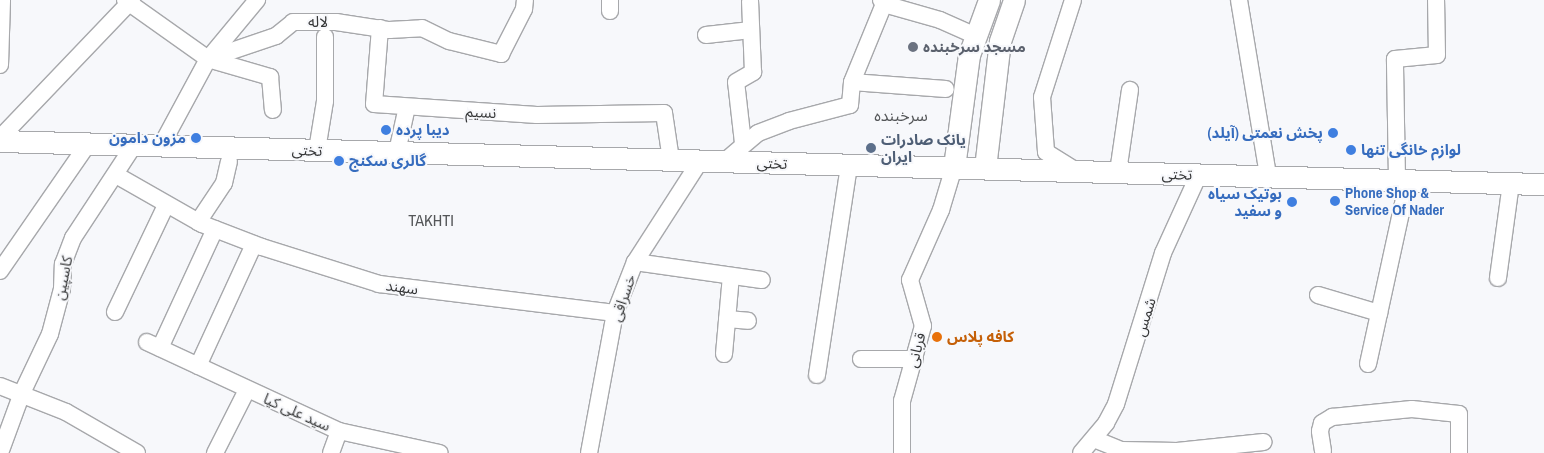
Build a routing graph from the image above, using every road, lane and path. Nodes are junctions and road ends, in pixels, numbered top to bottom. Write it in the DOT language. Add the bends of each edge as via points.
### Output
graph roads {
  1 [pos="2,0"];
  2 [pos="257,0"];
  3 [pos="510,0"];
  4 [pos="989,0"];
  5 [pos="1014,0"];
  6 [pos="1073,0"];
  7 [pos="1239,0"];
  8 [pos="1436,0"];
  9 [pos="129,1"];
  10 [pos="750,2"];
  11 [pos="882,2"];
  12 [pos="525,4"];
  13 [pos="909,6"];
  14 [pos="380,28"];
  15 [pos="751,30"];
  16 [pos="706,35"];
  17 [pos="974,35"];
  18 [pos="325,37"];
  19 [pos="208,59"];
  20 [pos="0,65"];
  21 [pos="852,82"];
  22 [pos="946,89"];
  23 [pos="1130,90"];
  24 [pos="407,108"];
  25 [pos="273,110"];
  26 [pos="960,115"];
  27 [pos="991,115"];
  28 [pos="0,140"];
  29 [pos="743,143"];
  30 [pos="88,144"];
  31 [pos="134,145"];
  32 [pos="161,146"];
  33 [pos="317,150"];
  34 [pos="397,152"];
  35 [pos="671,160"];
  36 [pos="700,161"];
  37 [pos="726,161"];
  38 [pos="229,162"];
  39 [pos="849,165"];
  40 [pos="954,167"];
  41 [pos="985,168"];
  42 [pos="1076,171"];
  43 [pos="1118,172"];
  44 [pos="1199,174"];
  45 [pos="116,175"];
  46 [pos="1268,176"];
  47 [pos="1403,180"];
  48 [pos="1511,183"];
  49 [pos="1544,184"];
  50 [pos="166,205"];
  51 [pos="198,222"];
  52 [pos="215,229"];
  53 [pos="254,244"];
  54 [pos="636,262"];
  55 [pos="0,271"];
  56 [pos="731,276"];
  57 [pos="1498,278"];
  58 [pos="762,280"];
  59 [pos="1318,295"];
  60 [pos="115,312"];
  61 [pos="616,313"];
  62 [pos="1379,313"];
  63 [pos="727,319"];
  64 [pos="748,321"];
  65 [pos="724,354"];
  66 [pos="861,359"];
  67 [pos="915,359"];
  68 [pos="1368,364"];
  69 [pos="198,366"];
  70 [pos="817,375"];
  71 [pos="0,386"];
  72 [pos="247,390"];
  73 [pos="22,393"];
  74 [pos="339,431"];
  75 [pos="1094,439"];
  76 [pos="1264,442"];
  77 [pos="1323,451"];
  78 [pos="1168,452"];
  79 [pos="0,453"];
  80 [pos="137,453"];
  81 [pos="215,453"];
  82 [pos="331,453"];
  83 [pos="440,453"];
  84 [pos="589,453"];
  85 [pos="902,453"];
  86 [pos="1080,453"];
  87 [pos="1458,453"];
  1 -- 20 [label="street"];
  2 -- 19 [label="street"];
  3 -- 12 [label="street"];
  4 -- 17 [label="main road"];
  5 -- 27 [label="main road" via="1000,41"];
  6 -- 42 [label="street" via="1042,97 1046,152"];
  7 -- 46 [label="street"];
  8 -- 47 [label="street" via="1437,55 1395,59"];
  9 -- 19 [label="street"];
  9 -- 28 [label="street"];
  10 -- 15 [label="street"];
  11 -- 13 [label="street"];
  11 -- 21 [label="street"];
  12 -- 14 [label="street, لاله" via="501,54 449,41 422,28"];
  13 -- 17 [label="street"];
  14 -- 19 [label="street, لاله" via="336,22 293,22 276,36"];
  14 -- 24 [label="street, نسیم" via="374,104"];
  15 -- 16 [label="street"];
  15 -- 29 [label="street" via="753,72 736,82"];
  17 -- 26 [label="main road"];
  18 -- 33 [label="street" via="325,101"];
  19 -- 25 [label="street" via="270,77"];
  19 -- 32 [label="street"];
  21 -- 22 [label="street"];
  21 -- 29 [label="street" via="850,105 789,121"];
  23 -- 43 [label="street"];
  24 -- 34 [label="street"];
  24 -- 35 [label="street, نسیم" via="537,115 664,113"];
  26 -- 27 [label="main road" via="965,124 976,128 986,124"];
  26 -- 40 [label="main road"];
  27 -- 41 [label="main road"];
  28 -- 30 [label="main road, تختی"];
  29 -- 37 [label="street"];
  30 -- 31 [label="main road, تختی"];
  30 -- 55 [label="street"];
  31 -- 32 [label="main road, تختی"];
  31 -- 45 [label="street, کاسپین"];
  32 -- 33 [label="main road, تختی"];
  33 -- 34 [label="main road, تختی"];
  34 -- 35 [label="main road, تختی"];
  35 -- 36 [label="main road, تختی"];
  36 -- 37 [label="main road, تختی"];
  36 -- 54 [label="street, خسراقی"];
  37 -- 39 [label="main road, تختی"];
  38 -- 51 [label="street" via="224,183"];
  39 -- 40 [label="main road, تختی"];
  39 -- 70 [label="street"];
  40 -- 41 [label="main road, تختی"];
  40 -- 67 [label="street, قربانی" via="941,210 910,280 923,326"];
  41 -- 42 [label="main road, تختی"];
  42 -- 43 [label="main road, تختی"];
  43 -- 44 [label="main road, تختی"];
  44 -- 46 [label="main road, تختی"];
  44 -- 75 [label="street, شمس" via="1164,253 1116,404"];
  45 -- 50 [label="street, سهند"];
  45 -- 73 [label="street, کاسپین" via="73,238 63,264 62,289 50,334"];
  46 -- 47 [label="main road, تختی"];
  47 -- 48 [label="main road, تختی"];
  47 -- 62 [label="street"];
  48 -- 49 [label="main road, تختی"];
  48 -- 57 [label="street"];
  50 -- 51 [label="street, سهند"];
  50 -- 60 [label="street"];
  51 -- 52 [label="street, سهند"];
  52 -- 53 [label="street, سهند"];
  52 -- 69 [label="street, سید علی کیا" via="154,345"];
  53 -- 61 [label="street, سهند" via="379,284"];
  53 -- 69 [label="street"];
  54 -- 56 [label="street"];
  54 -- 61 [label="street, خسراقی"];
  56 -- 58 [label="street"];
  56 -- 63 [label="street"];
  59 -- 62 [label="street"];
  61 -- 84 [label="street, خسراقی"];
  62 -- 68 [label="street"];
  63 -- 64 [label="street"];
  63 -- 65 [label="street"];
  66 -- 67 [label="street"];
  67 -- 85 [label="street, قربانی" via="902,401"];
  69 -- 72 [label="street, سید علی کیا"];
  71 -- 73 [label="street"];
  72 -- 74 [label="street, سید علی کیا"];
  72 -- 81 [label="street"];
  73 -- 79 [label="street, کاسپین"];
  73 -- 80 [label="street" via="66,412"];
  74 -- 82 [label="street"];
  74 -- 83 [label="street, سید علی کیا"];
  75 -- 78 [label="street" via="1121,450"];
  75 -- 86 [label="street, شمس"];
  76 -- 78 [label="street"];
  77 -- 87 [label="street" via="1320,430 1322,423 1332,417 1412,410 1458,414"];
}
